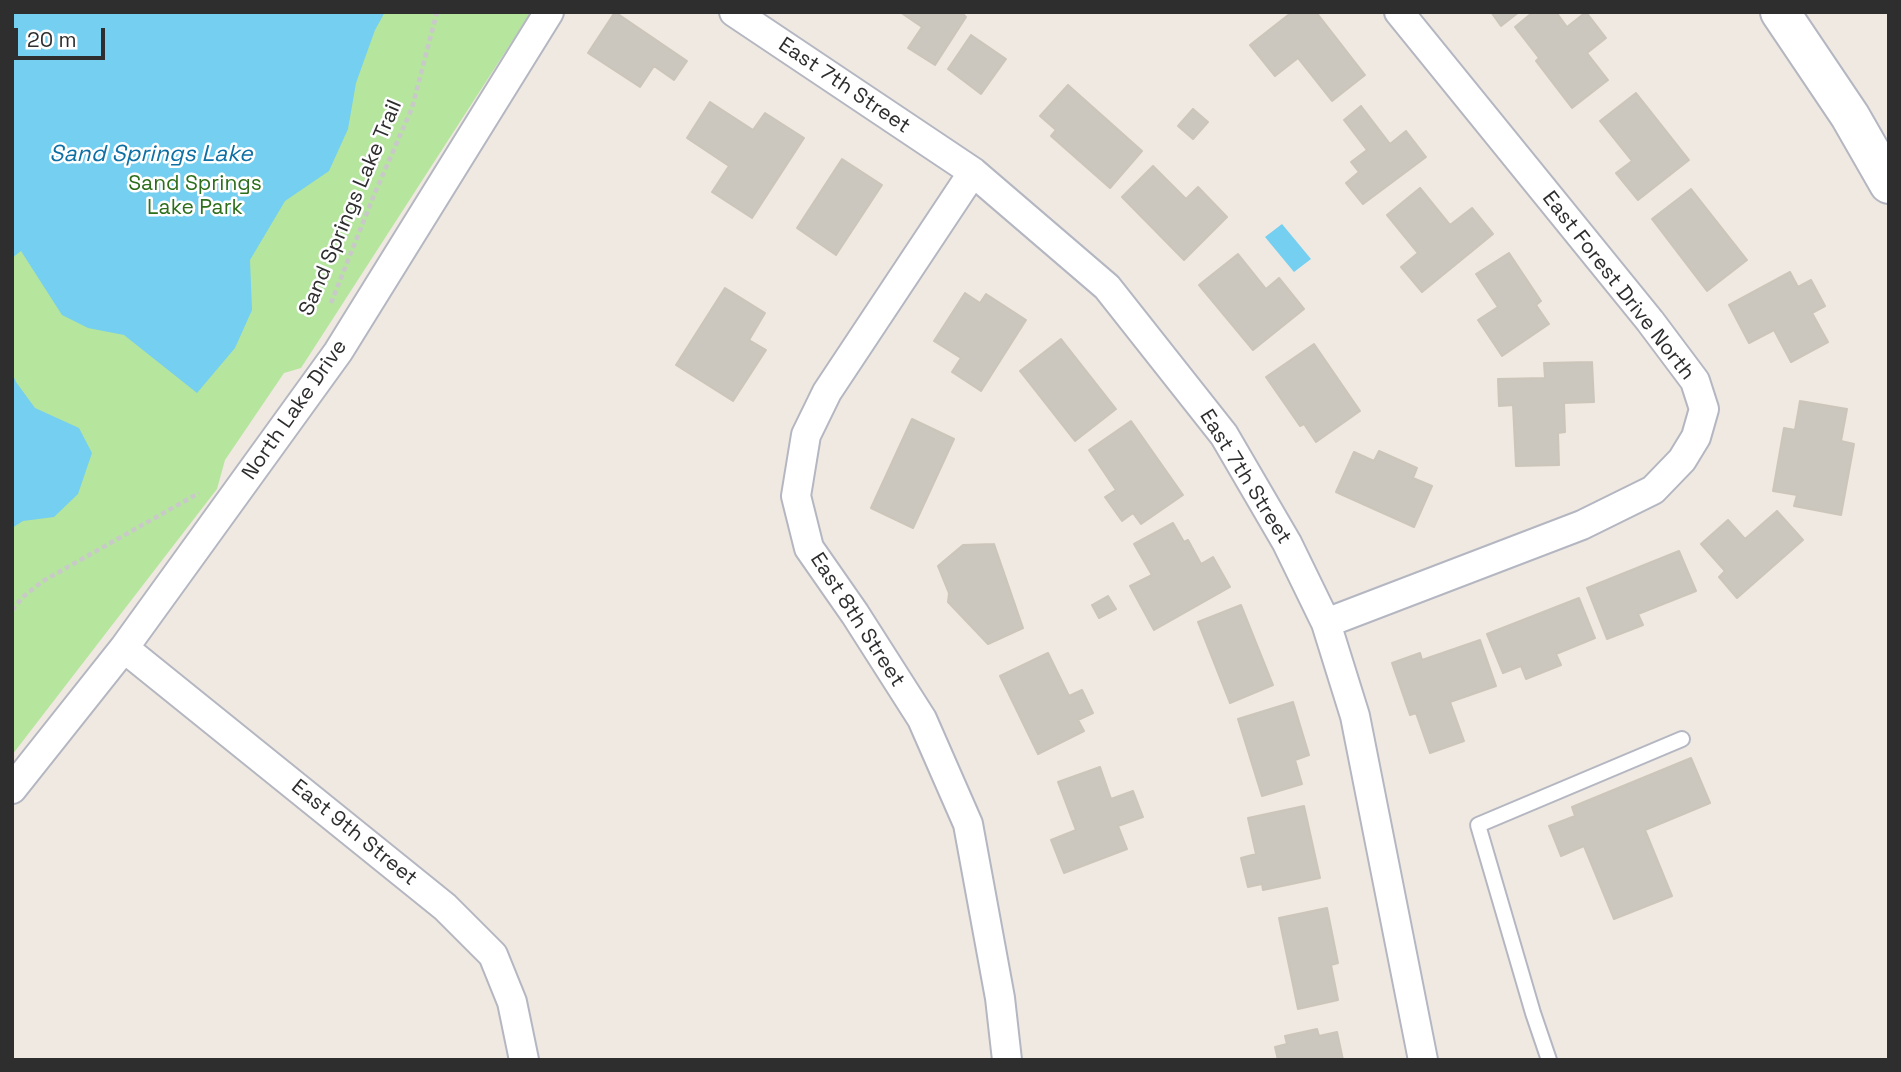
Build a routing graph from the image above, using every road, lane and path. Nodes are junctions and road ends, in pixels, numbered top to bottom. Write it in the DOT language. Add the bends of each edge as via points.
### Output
graph roads {
  1 [pos="437,12"];
  2 [pos="550,12"];
  3 [pos="734,12"];
  4 [pos="1399,12"];
  5 [pos="1780,12"];
  6 [pos="973,172"];
  7 [pos="1889,184"];
  8 [pos="326,312"];
  9 [pos="208,485"];
  10 [pos="12,610"];
  11 [pos="1326,623"];
  12 [pos="124,648"];
  13 [pos="1682,739"];
  14 [pos="12,789"];
  15 [pos="524,1060"];
  16 [pos="1007,1060"];
  17 [pos="1423,1060"];
  18 [pos="1549,1060"];
  1 -- 8 [label="path, Sand Springs Lake Trail" via="412,108"];
  2 -- 12 [label="street, North Lake Drive" via="338,352"];
  3 -- 6 [label="street, East 7th Street"];
  4 -- 11 [label="street, East Forest Drive North" via="1650,321 1695,381 1704,410 1696,437 1682,460 1653,490 1582,525"];
  5 -- 7 [label="street"];
  6 -- 11 [label="street, East 7th Street" via="1107,286 1224,435 1287,543"];
  6 -- 16 [label="street, East 8th Street" via="827,392 806,435 796,496 809,548 922,719 968,824"];
  9 -- 10 [label="path" via="43,581"];
  11 -- 17 [label="street, East 7th Street" via="1355,716"];
  12 -- 14 [label="street, North Lake Drive"];
  12 -- 15 [label="street, East 9th Street" via="445,907 493,955 512,1002"];
  13 -- 18 [label="lane" via="1478,825"];
}
